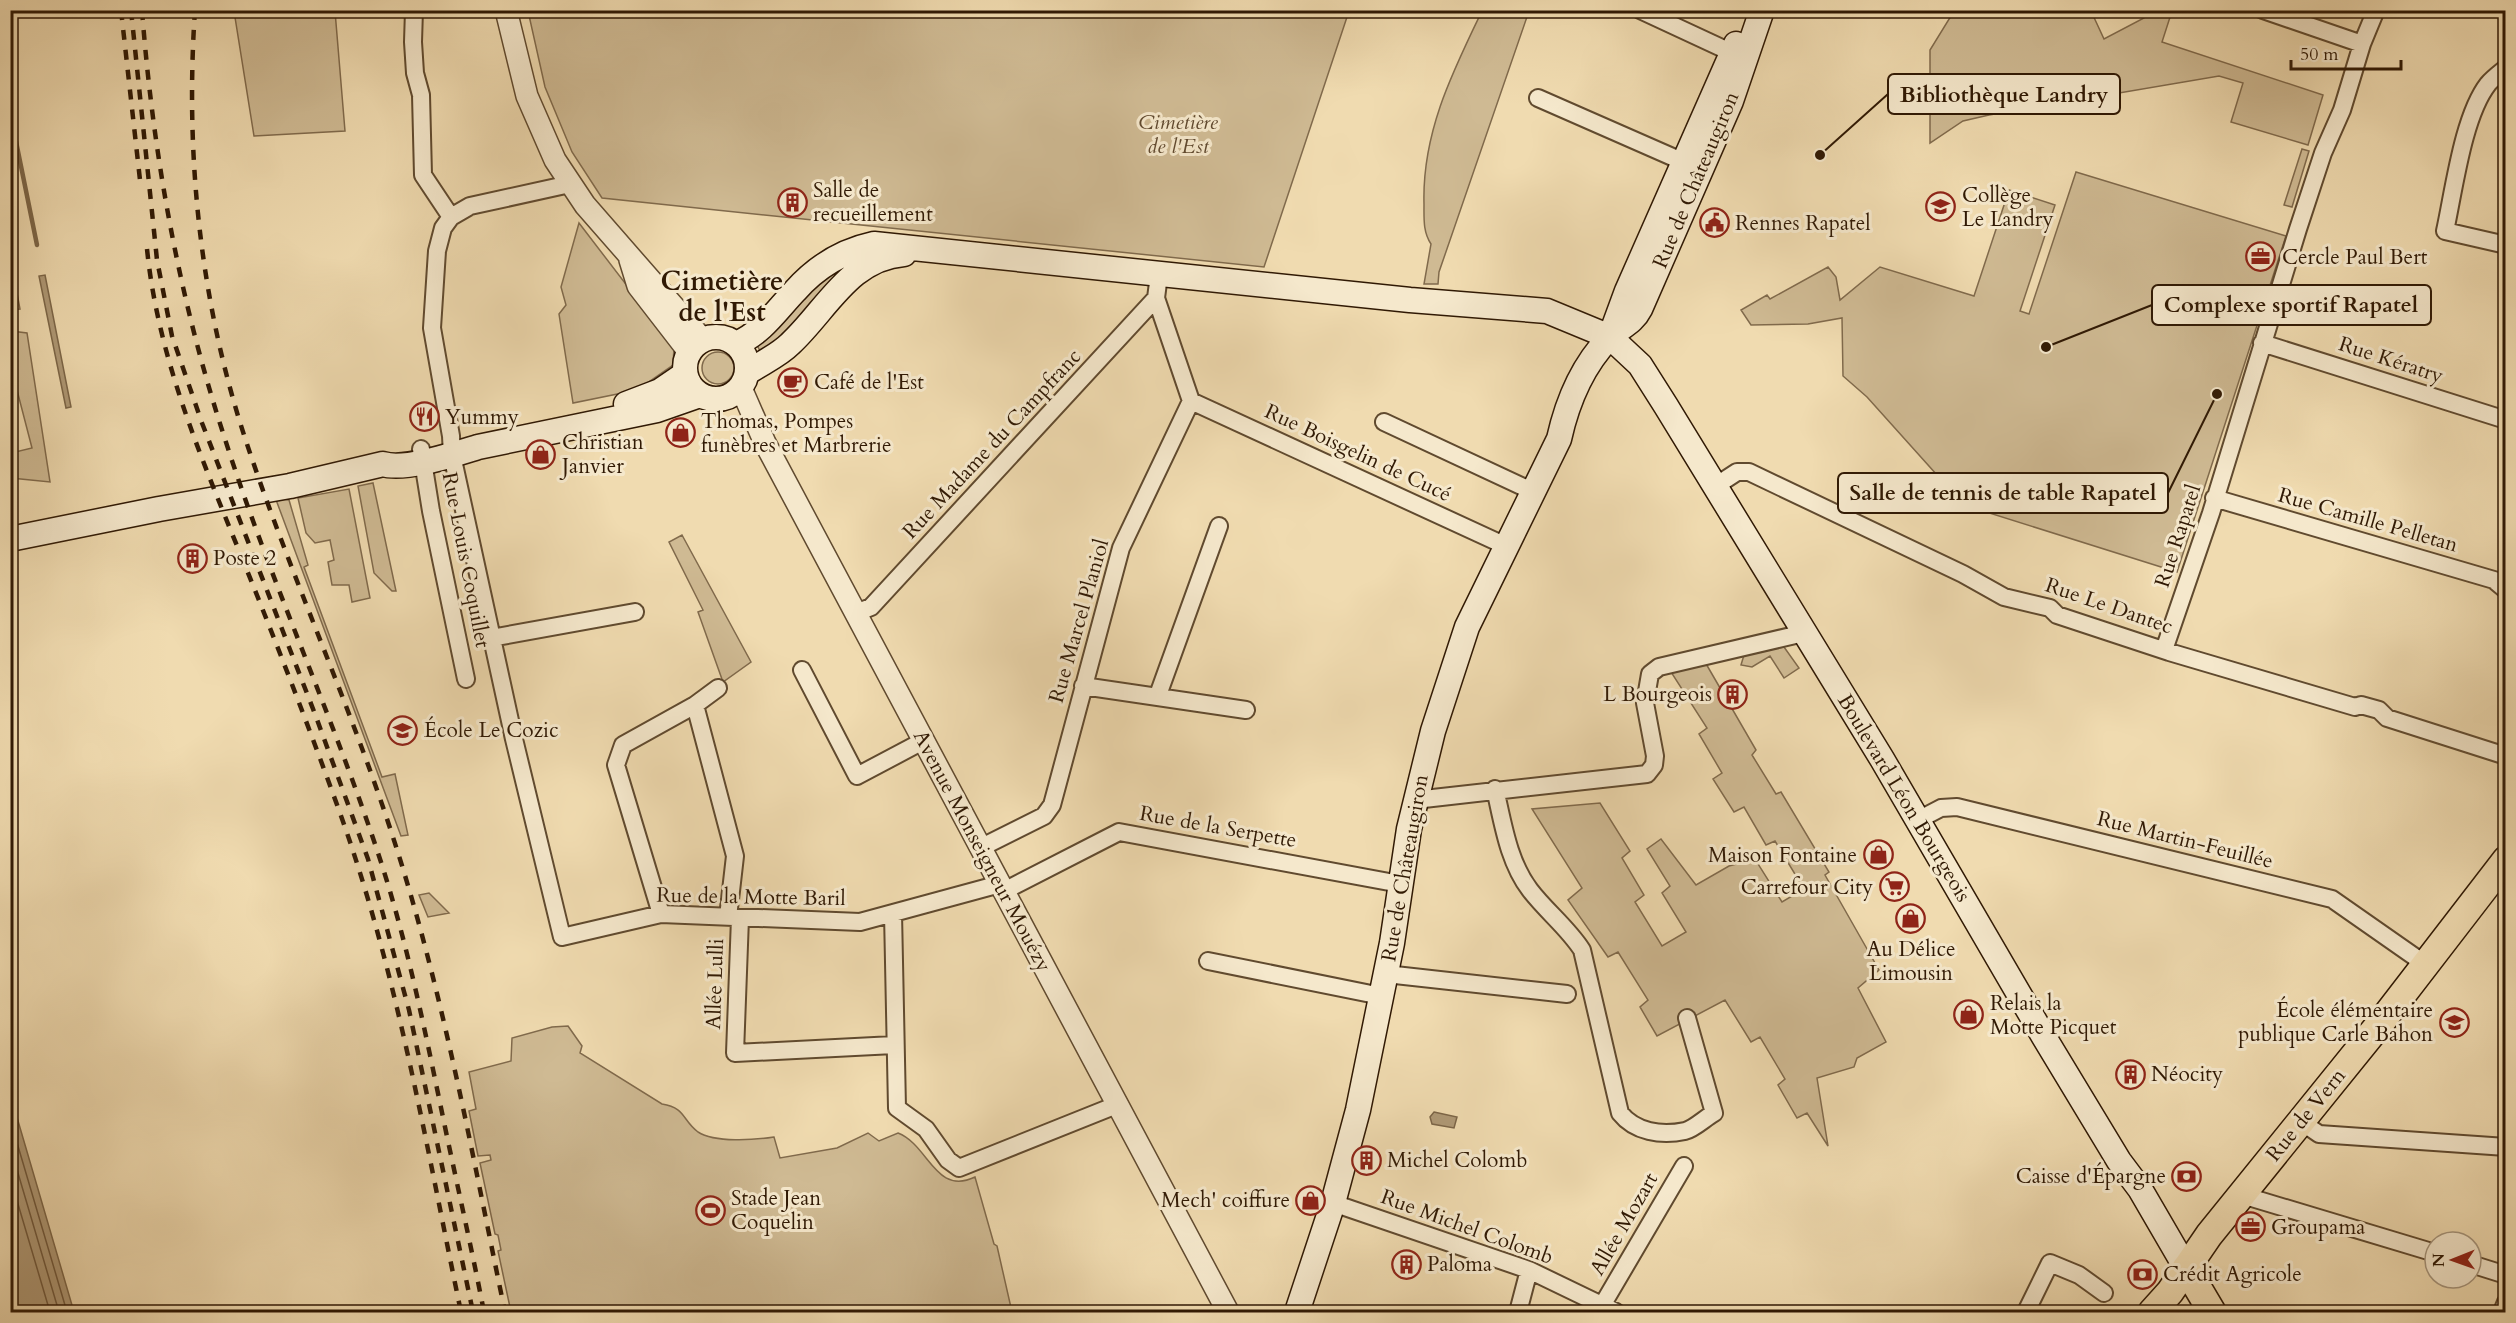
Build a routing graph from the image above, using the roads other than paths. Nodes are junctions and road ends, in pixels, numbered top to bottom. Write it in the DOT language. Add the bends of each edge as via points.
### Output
graph roads {
  1 [pos="404,10"];
  2 [pos="414,10"];
  3 [pos="506,10"];
  4 [pos="1640,10"];
  5 [pos="1749,10"];
  6 [pos="1762,10"];
  7 [pos="2263,10"];
  8 [pos="2376,10"];
  9 [pos="412,42"];
  10 [pos="2362,44"];
  11 [pos="1739,56"];
  12 [pos="2505,68"];
  13 [pos="1538,98"];
  14 [pos="1693,166"];
  15 [pos="570,184"];
  16 [pos="451,217"];
  17 [pos="2505,245"];
  18 [pos="937,252"];
  19 [pos="1159,274"];
  20 [pos="1156,298"];
  21 [pos="1610,337"];
  22 [pos="2262,343"];
  23 [pos="736,344"];
  24 [pos="692,355"];
  25 [pos="744,380"];
  26 [pos="700,395"];
  27 [pos="1191,401"];
  28 [pos="2505,420"];
  29 [pos="1384,422"];
  30 [pos="452,449"];
  31 [pos="422,455"];
  32 [pos="1714,487"];
  33 [pos="1534,492"];
  34 [pos="2214,498"];
  35 [pos="1219,526"];
  36 [pos="10,539"];
  37 [pos="1506,546"];
  38 [pos="2505,590"];
  39 [pos="635,612"];
  40 [pos="856,613"];
  41 [pos="1804,633"];
  42 [pos="491,638"];
  43 [pos="2164,650"];
  44 [pos="801,670"];
  45 [pos="466,679"];
  46 [pos="1083,686"];
  47 [pos="718,688"];
  48 [pos="1158,695"];
  49 [pos="695,705"];
  50 [pos="1246,710"];
  51 [pos="923,741"];
  52 [pos="2505,756"];
  53 [pos="1495,789"];
  54 [pos="1415,800"];
  55 [pos="1918,820"];
  56 [pos="980,848"];
  57 [pos="2505,860"];
  58 [pos="1400,884"];
  59 [pos="1002,888"];
  60 [pos="893,913"];
  61 [pos="662,914"];
  62 [pos="734,917"];
  63 [pos="1208,961"];
  64 [pos="2425,964"];
  65 [pos="1384,985"];
  66 [pos="1567,994"];
  67 [pos="1688,1018"];
  68 [pos="894,1046"];
  69 [pos="1119,1104"];
  70 [pos="2300,1121"];
  71 [pos="2505,1147"];
  72 [pos="1684,1166"];
  73 [pos="2242,1195"];
  74 [pos="1333,1203"];
  75 [pos="2423,1249"];
  76 [pos="2186,1268"];
  77 [pos="2483,1268"];
  78 [pos="1529,1270"];
  79 [pos="2505,1275"];
  80 [pos="2104,1293"];
  81 [pos="2505,1302"];
  82 [pos="1610,1308"];
  83 [pos="1228,1312"];
  84 [pos="1298,1312"];
  85 [pos="1518,1312"];
  86 [pos="2026,1312"];
  87 [pos="2152,1312"];
  88 [pos="2212,1312"];
  89 [pos="2502,1312"];
  1 -- 9 [label="street"];
  2 -- 9 [label="street"];
  3 -- 15 [label="street" via="538,126"];
  4 -- 11 [label="street"];
  5 -- 11 [label="main road, Rue de Châteaugiron"];
  6 -- 11 [label="main road, Rue de Châteaugiron"];
  7 -- 10 [label="street"];
  8 -- 10 [label="street, Rue Rapatel"];
  9 -- 16 [label="street" via="421,95 423,175"];
  10 -- 22 [label="street, Rue Rapatel"];
  11 -- 14 [label="main road, Rue de Châteaugiron"];
  12 -- 17 [label="street" via="2488,84 2476,105 2445,231"];
  13 -- 14 [label="street"];
  14 -- 21 [label="main road, Rue de Châteaugiron" via="1636,317"];
  15 -- 16 [label="street" via="470,206"];
  15 -- 24 [label="street" via="630,259 651,277"];
  16 -- 30 [label="street, Rue de la Motte Baril" via="438,239 432,312"];
  18 -- 19 [label="main road"];
  18 -- 23 [label="main road" via="874,244 840,254 810,275 760,330"];
  18 -- 25 [label="main road" via="897,255 866,265 846,281 790,345"];
  19 -- 20 [label="street"];
  19 -- 21 [label="main road" via="1547,311"];
  20 -- 27 [label="street"];
  20 -- 40 [label="street, Rue Madame du Campfranc" via="871,607"];
  21 -- 32 [label="main road, Boulevard Léon Bourgeois" via="1640,365"];
  21 -- 33 [label="main road, Rue de Châteaugiron" via="1600,373 1559,439"];
  22 -- 28 [label="street, Rue Kératry"];
  22 -- 34 [label="street, Rue Rapatel"];
  23 -- 24 [label="main road" via="723,337"];
  23 -- 25 [label="main road" via="745,357"];
  24 -- 26 [label="main road" via="693,390"];
  24 -- 30 [label="main road" via="660,391 599,412 475,435"];
  25 -- 26 [label="main road" via="726,398"];
  25 -- 40 [label="street, Avenue Monseigneur Mouézy" via="765,443"];
  26 -- 30 [label="main road" via="657,410"];
  27 -- 37 [label="street, Rue Boisgelin de Cucé"];
  27 -- 46 [label="street, Rue Marcel Planiol" via="1121,548"];
  29 -- 33 [label="street"];
  30 -- 31 [label="main road"];
  30 -- 42 [label="street, Rue de la Motte Baril"];
  31 -- 36 [label="main road" via="395,465 383,464 290,486"];
  31 -- 45 [label="street, Rue Louis Coquillet"];
  32 -- 41 [label="main road, Boulevard Léon Bourgeois"];
  32 -- 43 [label="street, Rue Le Dantec" via="1737,472 1749,472 2004,597 2050,608 2057,615"];
  33 -- 37 [label="main road, Rue de Châteaugiron"];
  34 -- 38 [label="street, Rue Camille Pelletan" via="2494,580"];
  34 -- 43 [label="street, Rue Rapatel"];
  35 -- 48 [label="street"];
  37 -- 54 [label="main road, Rue de Châteaugiron" via="1467,627"];
  39 -- 42 [label="street"];
  40 -- 51 [label="street, Avenue Monseigneur Mouézy"];
  41 -- 53 [label="street" via="1659,667 1650,674 1645,703 1655,756 1647,774"];
  41 -- 55 [label="main road, Boulevard Léon Bourgeois"];
  42 -- 61 [label="street, Rue de la Motte Baril" via="561,937"];
  43 -- 52 [label="street, Rue Le Dantec" via="2355,707 2379,710 2387,718"];
  44 -- 51 [label="street" via="857,776"];
  46 -- 48 [label="street"];
  46 -- 56 [label="street, Rue Marcel Planiol" via="1052,805 1044,816"];
  47 -- 49 [label="street"];
  48 -- 50 [label="street"];
  49 -- 61 [label="street" via="623,745 616,765"];
  49 -- 62 [label="street, Allée Lulli" via="735,856"];
  51 -- 56 [label="street, Avenue Monseigneur Mouézy"];
  53 -- 54 [label="street"];
  53 -- 67 [label="street" via="1509,848 1529,888 1582,950 1620,1113 1630,1125 1652,1132 1687,1131 1714,1113"];
  54 -- 58 [label="main road, Rue de Châteaugiron"];
  55 -- 64 [label="street, Rue Martin-Feuillée" via="1941,808 1957,807 2332,899"];
  55 -- 76 [label="main road, Boulevard Léon Bourgeois" via="2043,1037"];
  56 -- 59 [label="street, Avenue Monseigneur Mouézy"];
  57 -- 64 [label="main road, Rue de Vern"];
  58 -- 59 [label="street, Rue de la Serpette" via="1119,832"];
  58 -- 65 [label="main road, Rue de Châteaugiron"];
  59 -- 60 [label="street, Rue de la Motte Baril"];
  59 -- 69 [label="street, Avenue Monseigneur Mouézy"];
  60 -- 62 [label="street, Rue de la Motte Baril" via="860,922"];
  60 -- 68 [label="street"];
  61 -- 62 [label="street, Rue de la Motte Baril"];
  62 -- 68 [label="street, Allée Lulli" via="735,1053"];
  63 -- 65 [label="street"];
  64 -- 70 [label="main road, Rue de Vern"];
  65 -- 66 [label="street"];
  65 -- 74 [label="main road, Rue de Châteaugiron" via="1358,1110"];
  68 -- 69 [label="street" via="897,1108 926,1129 948,1160 959,1168"];
  69 -- 83 [label="street, Avenue Monseigneur Mouézy"];
  70 -- 71 [label="street" via="2319,1134"];
  70 -- 73 [label="main road, Rue de Vern"];
  72 -- 82 [label="street, Allée Mozart"];
  73 -- 75 [label="street"];
  73 -- 76 [label="main road, Rue de Vern"];
  74 -- 78 [label="street, Rue Michel Colomb"];
  74 -- 84 [label="main road, Rue de Châteaugiron"];
  76 -- 87 [label="main road, Rue de Vern"];
  76 -- 88 [label="main road"];
  77 -- 79 [label="street"];
  78 -- 82 [label="street, Rue Michel Colomb"];
  78 -- 85 [label="street"];
  80 -- 86 [label="street" via="2079,1275 2050,1263"];
  81 -- 89 [label="street"];
}
